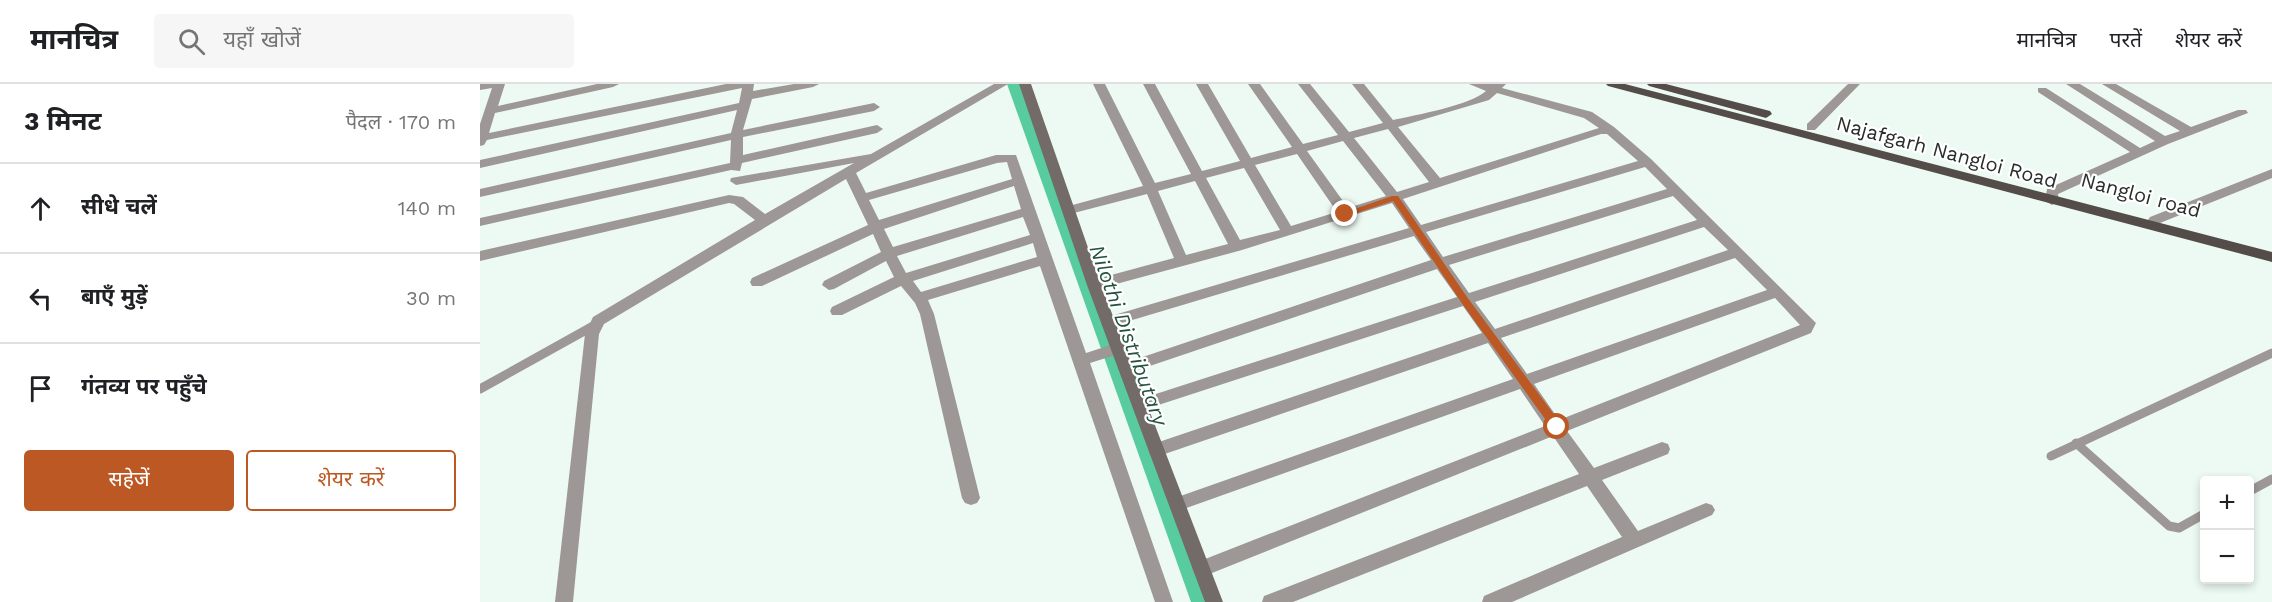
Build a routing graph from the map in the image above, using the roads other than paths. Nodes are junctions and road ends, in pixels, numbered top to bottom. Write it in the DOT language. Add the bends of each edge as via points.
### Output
graph roads {
  1 [pos="496,84"];
  2 [pos="613,84"];
  3 [pos="813,84"];
  4 [pos="1002,84"];
  5 [pos="1025,84"];
  6 [pos="1099,84"];
  7 [pos="1149,84"];
  8 [pos="1202,84"];
  9 [pos="1254,84"];
  10 [pos="1304,84"];
  11 [pos="1358,84"];
  12 [pos="1474,84"];
  13 [pos="1612,84"];
  14 [pos="1653,84"];
  15 [pos="1854,84"];
  16 [pos="2072,84"];
  17 [pos="2108,84"];
  18 [pos="480,87"];
  19 [pos="1498,87"];
  20 [pos="2042,90"];
  21 [pos="746,92"];
  22 [pos="874,107"];
  23 [pos="487,109"];
  24 [pos="2242,113"];
  25 [pos="1390,125"];
  26 [pos="1811,127"];
  27 [pos="877,129"];
  28 [pos="1610,130"];
  29 [pos="2188,131"];
  30 [pos="736,135"];
  31 [pos="481,137"];
  32 [pos="1346,137"];
  33 [pos="2164,141"];
  34 [pos="1298,150"];
  35 [pos="2138,152"];
  36 [pos="880,155"];
  37 [pos="1647,162"];
  38 [pos="737,163"];
  39 [pos="1248,163"];
  40 [pos="480,164"];
  41 [pos="849,172"];
  42 [pos="2272,172"];
  43 [pos="1200,176"];
  44 [pos="736,181"];
  45 [pos="1018,182"];
  46 [pos="1437,183"];
  47 [pos="1151,189"];
  48 [pos="1674,191"];
  49 [pos="480,193"];
  50 [pos="2052,196"];
  51 [pos="735,198"];
  52 [pos="863,198"];
  53 [pos="1395,198"];
  54 [pos="1070,210"];
  55 [pos="1028,211"];
  56 [pos="1345,214"];
  57 [pos="764,220"];
  58 [pos="2155,220"];
  59 [pos="480,222"];
  60 [pos="1705,222"];
  61 [pos="877,226"];
  62 [pos="1418,230"];
  63 [pos="1288,232"];
  64 [pos="1037,237"];
  65 [pos="1237,247"];
  66 [pos="2272,249"];
  67 [pos="1738,252"];
  68 [pos="890,254"];
  69 [pos="480,256"];
  70 [pos="2272,257"];
  71 [pos="1046,259"];
  72 [pos="1182,262"];
  73 [pos="1439,263"];
  74 [pos="903,279"];
  75 [pos="758,282"];
  76 [pos="829,285"];
  77 [pos="1094,285"];
  78 [pos="1778,291"];
  79 [pos="918,298"];
  80 [pos="1464,299"];
  81 [pos="837,311"];
  82 [pos="1109,322"];
  83 [pos="595,325"];
  84 [pos="1490,335"];
  85 [pos="1116,349"];
  86 [pos="2272,353"];
  87 [pos="1085,359"];
  88 [pos="1127,368"];
  89 [pos="1522,380"];
  90 [pos="480,389"];
  91 [pos="1140,405"];
  92 [pos="1557,427"];
  93 [pos="2076,443"];
  94 [pos="1662,449"];
  95 [pos="1156,450"];
  96 [pos="2051,456"];
  97 [pos="1591,476"];
  98 [pos="2272,479"];
  99 [pos="2254,489"];
  100 [pos="971,498"];
  101 [pos="1178,504"];
  102 [pos="1706,510"];
  103 [pos="2200,517"];
  104 [pos="1635,541"];
  105 [pos="1202,568"];
  106 [pos="564,602"];
  107 [pos="1164,602"];
  108 [pos="1214,602"];
  109 [pos="1271,602"];
  110 [pos="1491,602"];
  1 -- 18 [label="street"];
  1 -- 23 [label="street"];
  2 -- 23 [label="street"];
  3 -- 21 [label="street"];
  4 -- 36 [label="street"];
  5 -- 54 [label="street"];
  6 -- 47 [label="street"];
  7 -- 43 [label="street"];
  8 -- 39 [label="street"];
  9 -- 34 [label="street"];
  10 -- 32 [label="street"];
  11 -- 25 [label="street"];
  12 -- 19 [label="street"];
  13 -- 50 [label="main road, Najafgarh Nangloi Road"];
  14 -- 26 [label="main road, Nangloi road"];
  15 -- 26 [label="street"];
  16 -- 33 [label="street"];
  17 -- 29 [label="street"];
  19 -- 25 [label="street" via="1480,100"];
  19 -- 28 [label="street" via="1588,115"];
  20 -- 35 [label="street"];
  21 -- 30 [label="street"];
  21 -- 31 [label="street"];
  21 -- 40 [label="street"];
  22 -- 30 [label="street"];
  23 -- 31 [label="street"];
  24 -- 29 [label="street"];
  25 -- 32 [label="street"];
  25 -- 46 [label="street"];
  26 -- 50 [label="main road, Nangloi road"];
  27 -- 38 [label="street"];
  28 -- 37 [label="street"];
  28 -- 46 [label="street"];
  29 -- 33 [label="street"];
  30 -- 38 [label="street"];
  30 -- 49 [label="street"];
  32 -- 34 [label="street"];
  32 -- 53 [label="street"];
  33 -- 35 [label="street"];
  34 -- 39 [label="street"];
  34 -- 56 [label="street"];
  35 -- 50 [label="street"];
  36 -- 41 [label="street"];
  36 -- 44 [label="street"];
  37 -- 48 [label="street"];
  37 -- 62 [label="street"];
  38 -- 44 [label="street"];
  38 -- 59 [label="street"];
  39 -- 43 [label="street"];
  39 -- 63 [label="street"];
  41 -- 52 [label="street"];
  41 -- 57 [label="street"];
  42 -- 58 [label="street"];
  43 -- 47 [label="street"];
  43 -- 65 [label="street"];
  44 -- 51 [label="street"];
  45 -- 52 [label="street" via="1014,161 1008,156"];
  45 -- 55 [label="street"];
  45 -- 61 [label="street"];
  46 -- 53 [label="street"];
  47 -- 54 [label="street"];
  47 -- 72 [label="street"];
  48 -- 60 [label="street"];
  48 -- 73 [label="street"];
  50 -- 58 [label="main road, Nangloi road"];
  50 -- 70 [label="main road, Najafgarh Nangloi Road"];
  51 -- 57 [label="street"];
  51 -- 69 [label="street"];
  52 -- 61 [label="street"];
  53 -- 56 [label="street"];
  53 -- 62 [label="street"];
  54 -- 77 [label="street"];
  55 -- 64 [label="street"];
  55 -- 68 [label="street"];
  56 -- 63 [label="street"];
  57 -- 83 [label="street"];
  58 -- 66 [label="main road, Nangloi road"];
  60 -- 67 [label="street"];
  60 -- 80 [label="street"];
  61 -- 68 [label="street"];
  61 -- 75 [label="street"];
  62 -- 73 [label="street"];
  62 -- 82 [label="street"];
  63 -- 65 [label="street"];
  64 -- 71 [label="street"];
  64 -- 74 [label="street"];
  65 -- 72 [label="street"];
  67 -- 78 [label="street"];
  67 -- 84 [label="street"];
  68 -- 74 [label="street"];
  68 -- 76 [label="street"];
  71 -- 79 [label="street"];
  71 -- 87 [label="street"];
  72 -- 77 [label="street"];
  73 -- 80 [label="street"];
  73 -- 88 [label="street"];
  74 -- 79 [label="street"];
  74 -- 81 [label="street"];
  77 -- 82 [label="street"];
  78 -- 89 [label="street"];
  78 -- 92 [label="street" via="1809,322 1809,327"];
  79 -- 100 [label="street" via="929,321"];
  80 -- 84 [label="street"];
  80 -- 91 [label="street"];
  82 -- 85 [label="street"];
  83 -- 90 [label="lane"];
  83 -- 106 [label="street"];
  84 -- 89 [label="street"];
  84 -- 95 [label="street"];
  85 -- 87 [label="street"];
  85 -- 88 [label="street"];
  86 -- 93 [label="lane"];
  87 -- 107 [label="street"];
  88 -- 91 [label="street"];
  89 -- 92 [label="street"];
  89 -- 101 [label="street"];
  91 -- 95 [label="street"];
  92 -- 97 [label="street"];
  92 -- 105 [label="street"];
  93 -- 96 [label="lane"];
  93 -- 103 [label="lane" via="2169,526 2179,528"];
  94 -- 97 [label="street"];
  95 -- 101 [label="street"];
  97 -- 104 [label="street"];
  97 -- 109 [label="street"];
  98 -- 99 [label="lane"];
  101 -- 105 [label="street"];
  102 -- 104 [label="street"];
  104 -- 110 [label="street"];
  105 -- 108 [label="street"];
}
